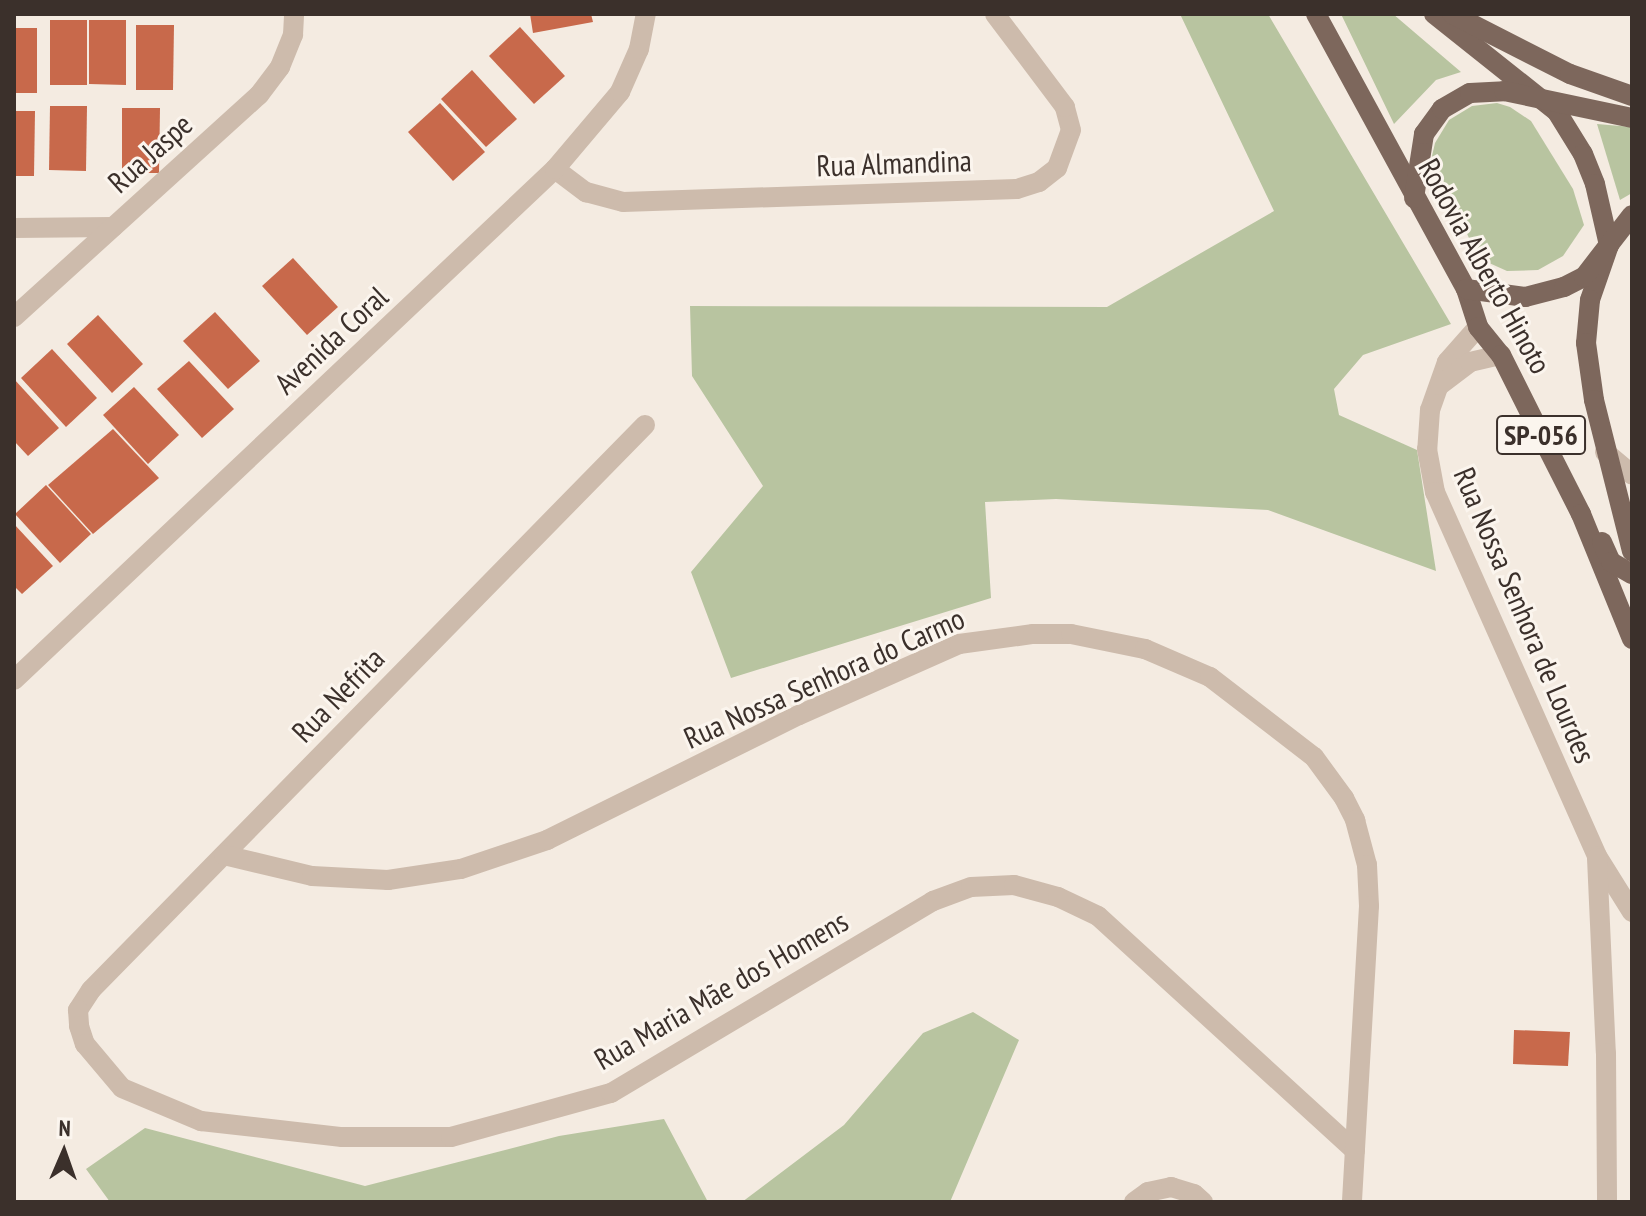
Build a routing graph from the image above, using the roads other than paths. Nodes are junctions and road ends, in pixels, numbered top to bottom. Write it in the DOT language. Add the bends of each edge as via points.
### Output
graph roads {
  1 [pos="294,14"];
  2 [pos="646,14"];
  3 [pos="995,14"];
  4 [pos="1316,14"];
  5 [pos="1434,14"];
  6 [pos="1452,14"];
  7 [pos="1632,96"];
  8 [pos="1543,100"];
  9 [pos="1632,118"];
  10 [pos="555,169"];
  11 [pos="1414,198"];
  12 [pos="1632,215"];
  13 [pos="113,227"];
  14 [pos="14,228"];
  15 [pos="1609,245"];
  16 [pos="1466,289"];
  17 [pos="14,317"];
  18 [pos="1478,327"];
  19 [pos="1501,355"];
  20 [pos="1435,392"];
  21 [pos="645,425"];
  22 [pos="1548,449"];
  23 [pos="1605,452"];
  24 [pos="1632,475"];
  25 [pos="1632,551"];
  26 [pos="1632,574"];
  27 [pos="1632,639"];
  28 [pos="14,680"];
  29 [pos="224,855"];
  30 [pos="1597,856"];
  31 [pos="1632,912"];
  32 [pos="78,1010"];
  33 [pos="1355,1151"];
  34 [pos="1134,1202"];
  35 [pos="1203,1202"];
  36 [pos="1352,1202"];
  37 [pos="1607,1202"];
  1 -- 13 [label="street, Rua Jaspe" via="293,35 280,67 259,95"];
  2 -- 10 [label="street, Avenida Coral" via="639,49 620,92"];
  3 -- 10 [label="street, Rua Almandina" via="1068,118 1067,149 1057,168 1039,182 1017,189 623,202 586,192"];
  4 -- 11 [label="main road, Rodovia Alberto Hinoto / SP-056"];
  5 -- 8 [label="main road"];
  6 -- 7 [label="main road" via="1570,74"];
  8 -- 9 [label="main road"];
  8 -- 11 [label="main road" via="1487,90 1442,109 1419,148"];
  8 -- 15 [label="main road" via="1557,112 1583,154"];
  10 -- 28 [label="street, Avenida Coral"];
  11 -- 16 [label="main road, Rodovia Alberto Hinoto / SP-056"];
  12 -- 15 [label="main road"];
  13 -- 14 [label="street"];
  13 -- 17 [label="street, Rua Jaspe"];
  15 -- 16 [label="main road" via="1584,277 1543,294 1506,297"];
  15 -- 23 [label="main road, Rodovia Alberto Hinoto / SP-056" via="1590,300 1586,343"];
  16 -- 18 [label="main road, Rodovia Alberto Hinoto / SP-056"];
  18 -- 19 [label="main road, Rodovia Alberto Hinoto / SP-056"];
  18 -- 20 [label="street, Rua Nossa Senhora de Lourdes" via="1447,362"];
  19 -- 20 [label="street" via="1470,362"];
  19 -- 22 [label="main road, Rodovia Alberto Hinoto / SP-056"];
  20 -- 30 [label="street, Rua Nossa Senhora de Lourdes" via="1427,449 1435,492"];
  21 -- 29 [label="street, Rua Nefrita"];
  22 -- 26 [label="main road" via="1611,562"];
  22 -- 27 [label="main road, Rodovia Alberto Hinoto / SP-056"];
  23 -- 24 [label="street"];
  23 -- 25 [label="main road, Rodovia Alberto Hinoto / SP-056"];
  29 -- 32 [label="street, Rua Nefrita" via="91,990"];
  29 -- 33 [label="street, Rua Nossa Senhora do Carmo" via="312,876 388,880 461,869 547,840 799,715 959,644 1071,634 1145,649 1210,677 1314,757 1355,820 1369,896"];
  30 -- 31 [label="street"];
  30 -- 37 [label="street"];
  32 -- 33 [label="street, Rua Maria Mãe dos Homens" via="85,1044 122,1088 201,1121 342,1137 451,1137 611,1093 951,893 1014,885 1098,916"];
  33 -- 36 [label="street, Rua Nossa Senhora do Carmo"];
  34 -- 35 [label="street" via="1148,1192 1171,1187"];
}
